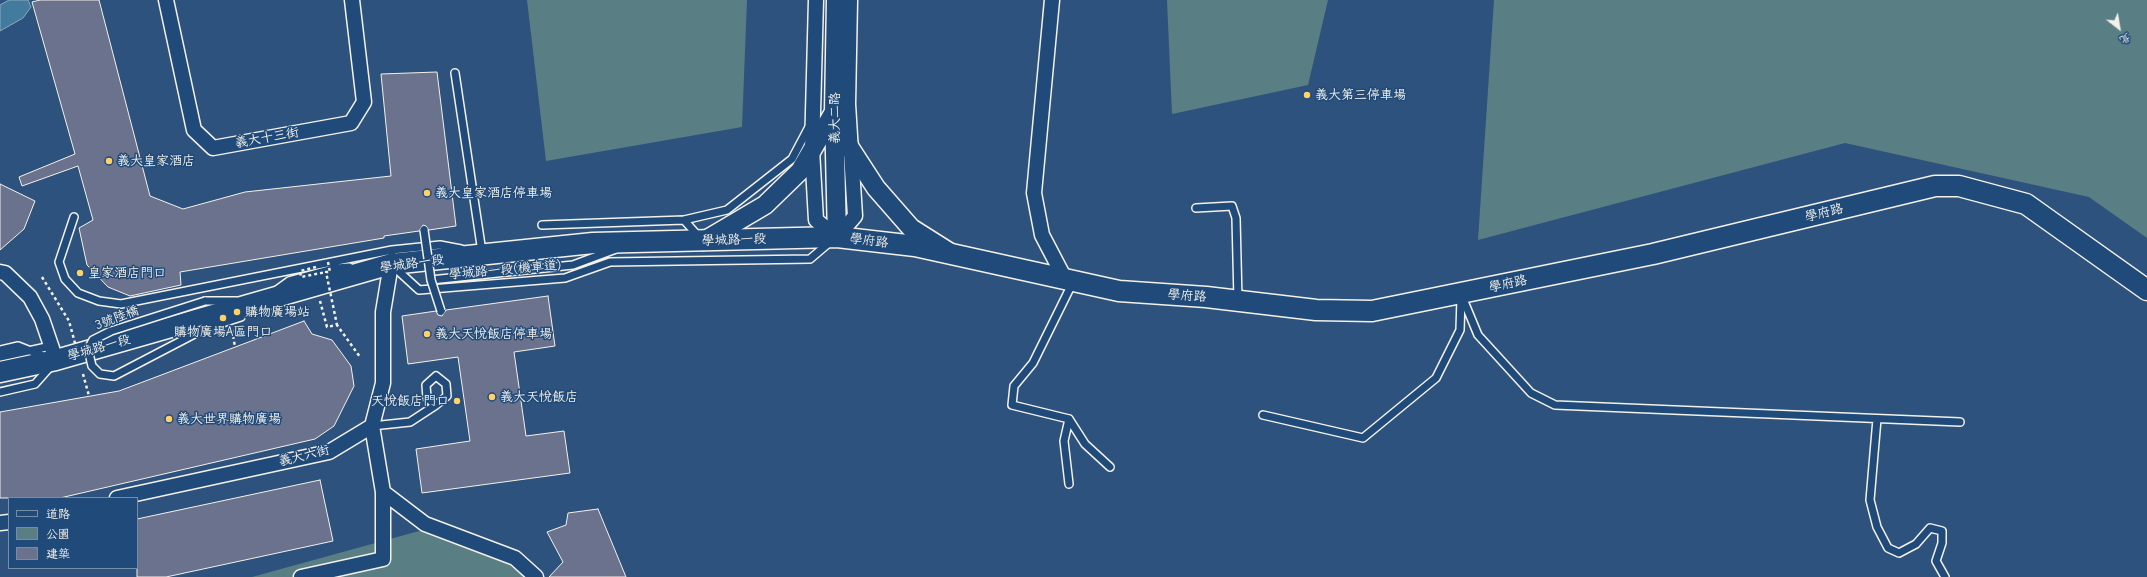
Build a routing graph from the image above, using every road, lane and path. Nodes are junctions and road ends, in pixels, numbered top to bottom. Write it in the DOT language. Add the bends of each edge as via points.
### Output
graph roads {
  1 [pos="166,0"];
  2 [pos="352,0"];
  3 [pos="816,0"];
  4 [pos="836,0"];
  5 [pos="850,0"];
  6 [pos="1052,0"];
  7 [pos="455,73"];
  8 [pos="834,112"];
  9 [pos="814,117"];
  10 [pos="850,148"];
  11 [pos="812,150"];
  12 [pos="1196,208"];
  13 [pos="74,217"];
  14 [pos="684,220"];
  15 [pos="542,225"];
  16 [pos="424,230"];
  17 [pos="837,237"];
  18 [pos="704,241"];
  19 [pos="637,242"];
  20 [pos="482,254"];
  21 [pos="951,254"];
  22 [pos="391,257"];
  23 [pos="328,262"];
  24 [pos="316,267"];
  25 [pos="0,272"];
  26 [pos="326,272"];
  27 [pos="42,277"];
  28 [pos="431,280"];
  29 [pos="1069,280"];
  30 [pos="2147,290"];
  31 [pos="1461,294"];
  32 [pos="320,300"];
  33 [pos="1238,300"];
  34 [pos="441,311"];
  35 [pos="209,317"];
  36 [pos="337,325"];
  37 [pos="231,326"];
  38 [pos="235,347"];
  39 [pos="0,350"];
  40 [pos="30,350"];
  41 [pos="77,351"];
  42 [pos="54,353"];
  43 [pos="0,357"];
  44 [pos="360,357"];
  45 [pos="81,366"];
  46 [pos="0,372"];
  47 [pos="0,392"];
  48 [pos="89,396"];
  49 [pos="436,406"];
  50 [pos="1263,415"];
  51 [pos="1069,419"];
  52 [pos="1878,419"];
  53 [pos="1960,422"];
  54 [pos="372,426"];
  55 [pos="1110,467"];
  56 [pos="1069,484"];
  57 [pos="383,492"];
  58 [pos="122,497"];
  59 [pos="301,577"];
  60 [pos="536,577"];
  61 [pos="1945,577"];
  1 -- 2 [label="street, 義大十三街" via="194,130 212,148 351,123 364,102"];
  3 -- 9 [label="street"];
  4 -- 8 [label="street, 義大二路"];
  5 -- 10 [label="street"];
  6 -- 29 [label="street" via="1034,193 1042,235"];
  7 -- 20 [label="lane"];
  8 -- 10 [label="street"];
  8 -- 11 [label="street"];
  8 -- 17 [label="street, 義大二路"];
  9 -- 11 [label="street"];
  9 -- 14 [label="lane" via="792,159 727,210"];
  10 -- 17 [label="street" via="855,216"];
  10 -- 21 [label="street" via="876,188 911,228"];
  11 -- 17 [label="street" via="816,220"];
  11 -- 18 [label="street" via="800,171 765,205"];
  12 -- 33 [label="lane" via="1232,206 1236,218"];
  13 -- 23 [label="lane" via="59,262 65,278 78,293 99,301 121,304"];
  14 -- 15 [label="lane"];
  14 -- 18 [label="lane"];
  16 -- 28 [label="lane, bridge"];
  17 -- 18 [label="main road, 學城路一段"];
  17 -- 21 [label="main road, 學府路" via="915,246"];
  17 -- 22 [label="lane, 學城路一段(機車道)" via="810,258 610,262 565,278 419,290"];
  18 -- 19 [label="main road, 學城路一段"];
  19 -- 20 [label="main road, 學城路一段" via="593,242"];
  19 -- 28 [label="lane" via="573,265"];
  20 -- 22 [label="main road, 學城路一段"];
  21 -- 29 [label="main road, 學府路"];
  22 -- 23 [label="lane"];
  22 -- 35 [label="main road, 學城路一段"];
  22 -- 54 [label="street" via="383,312 383,383"];
  23 -- 26 [label="path, bridge" via="330,272"];
  24 -- 26 [label="path, bridge" via="300,271 301,277"];
  25 -- 42 [label="street" via="30,297 42,319"];
  26 -- 36 [label="path, bridge"];
  27 -- 41 [label="path, bridge" via="69,321"];
  28 -- 34 [label="lane, bridge"];
  29 -- 33 [label="main road, 學府路" via="1119,291"];
  29 -- 51 [label="lane" via="1033,363 1014,386 1012,405"];
  30 -- 31 [label="main road, 學府路" via="2026,204 1959,186 1935,186 1653,254"];
  31 -- 33 [label="main road, 學府路" via="1372,311 1316,310"];
  31 -- 50 [label="lane" via="1460,330 1436,378 1363,438"];
  31 -- 52 [label="lane" via="1478,335 1530,393 1555,405"];
  32 -- 36 [label="path" via="326,327"];
  35 -- 35 [label="lane, 3號陸橋, bridge" via="111,331 93,340 88,349 92,366 100,374 114,376"];
  35 -- 42 [label="main road, 學城路一段"];
  36 -- 44 [label="path"];
  37 -- 38 [label="path"];
  39 -- 40 [label="lane" via="18,346"];
  40 -- 42 [label="lane"];
  40 -- 42 [label="lane"];
  40 -- 43 [label="lane"];
  42 -- 46 [label="main road, 學城路一段"];
  42 -- 47 [label="lane" via="35,384"];
  45 -- 48 [label="path, bridge"];
  49 -- 54 [label="lane" via="410,422"];
  51 -- 55 [label="lane" via="1086,444"];
  51 -- 56 [label="lane" via="1064,441"];
  52 -- 53 [label="lane"];
  52 -- 61 [label="lane" via="1870,500 1877,527 1888,548 1899,554 1916,544 1930,528 1942,531 1942,543 1936,561"];
  54 -- 57 [label="street"];
  54 -- 58 [label="street, 義大六街" via="330,452"];
  57 -- 59 [label="street" via="383,559"];
  57 -- 60 [label="street" via="425,524 515,558"];
}
